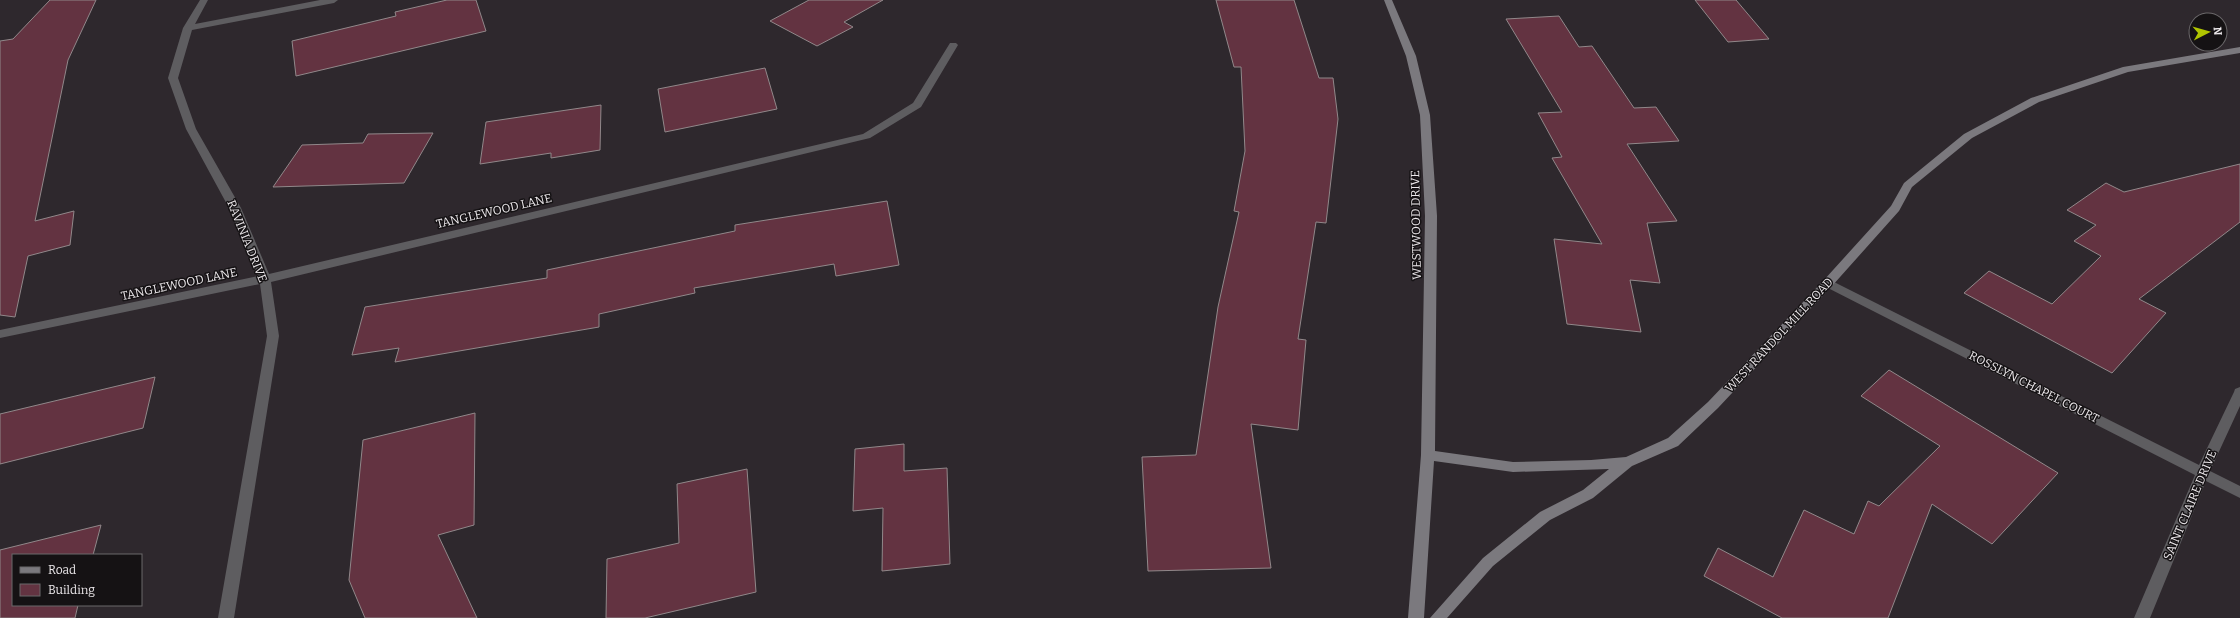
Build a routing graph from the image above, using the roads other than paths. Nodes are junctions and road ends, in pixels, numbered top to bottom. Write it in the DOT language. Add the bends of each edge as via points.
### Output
graph roads {
  1 [pos="204,0"];
  2 [pos="334,0"];
  3 [pos="1388,0"];
  4 [pos="188,28"];
  5 [pos="953,45"];
  6 [pos="2240,50"];
  7 [pos="265,279"];
  8 [pos="1828,283"];
  9 [pos="0,334"];
  10 [pos="2240,392"];
  11 [pos="1428,455"];
  12 [pos="1627,462"];
  13 [pos="2203,472"];
  14 [pos="2240,492"];
  15 [pos="226,618"];
  16 [pos="1416,618"];
  17 [pos="1438,618"];
  18 [pos="2142,618"];
  1 -- 4 [label="street, RAVINIA DRIVE"];
  2 -- 4 [label="street"];
  3 -- 11 [label="main road, WESTWOOD DRIVE" via="1411,56 1425,115 1431,216"];
  4 -- 7 [label="street, RAVINIA DRIVE" via="173,78 191,129 235,208"];
  5 -- 7 [label="street, TANGLEWOOD LANE" via="917,105 866,136"];
  6 -- 8 [label="main road, WEST RANDOL MILL ROAD" via="2126,69 2035,100 1968,136 1908,186 1895,208"];
  7 -- 9 [label="street, TANGLEWOOD LANE"];
  7 -- 15 [label="street, RAVINIA DRIVE" via="273,336"];
  8 -- 12 [label="main road, WEST RANDOL MILL ROAD" via="1713,405 1673,442"];
  8 -- 13 [label="street, ROSSLYN CHAPEL COURT"];
  10 -- 13 [label="street, SAINT CLAIRE DRIVE"];
  11 -- 12 [label="main road, WEST RANDOL MILL ROAD" via="1513,467"];
  11 -- 16 [label="main road"];
  12 -- 17 [label="main road" via="1588,494 1545,516 1494,557"];
  13 -- 14 [label="street, ROSSLYN CHAPEL COURT"];
  13 -- 18 [label="street, SAINT CLAIRE DRIVE"];
}
